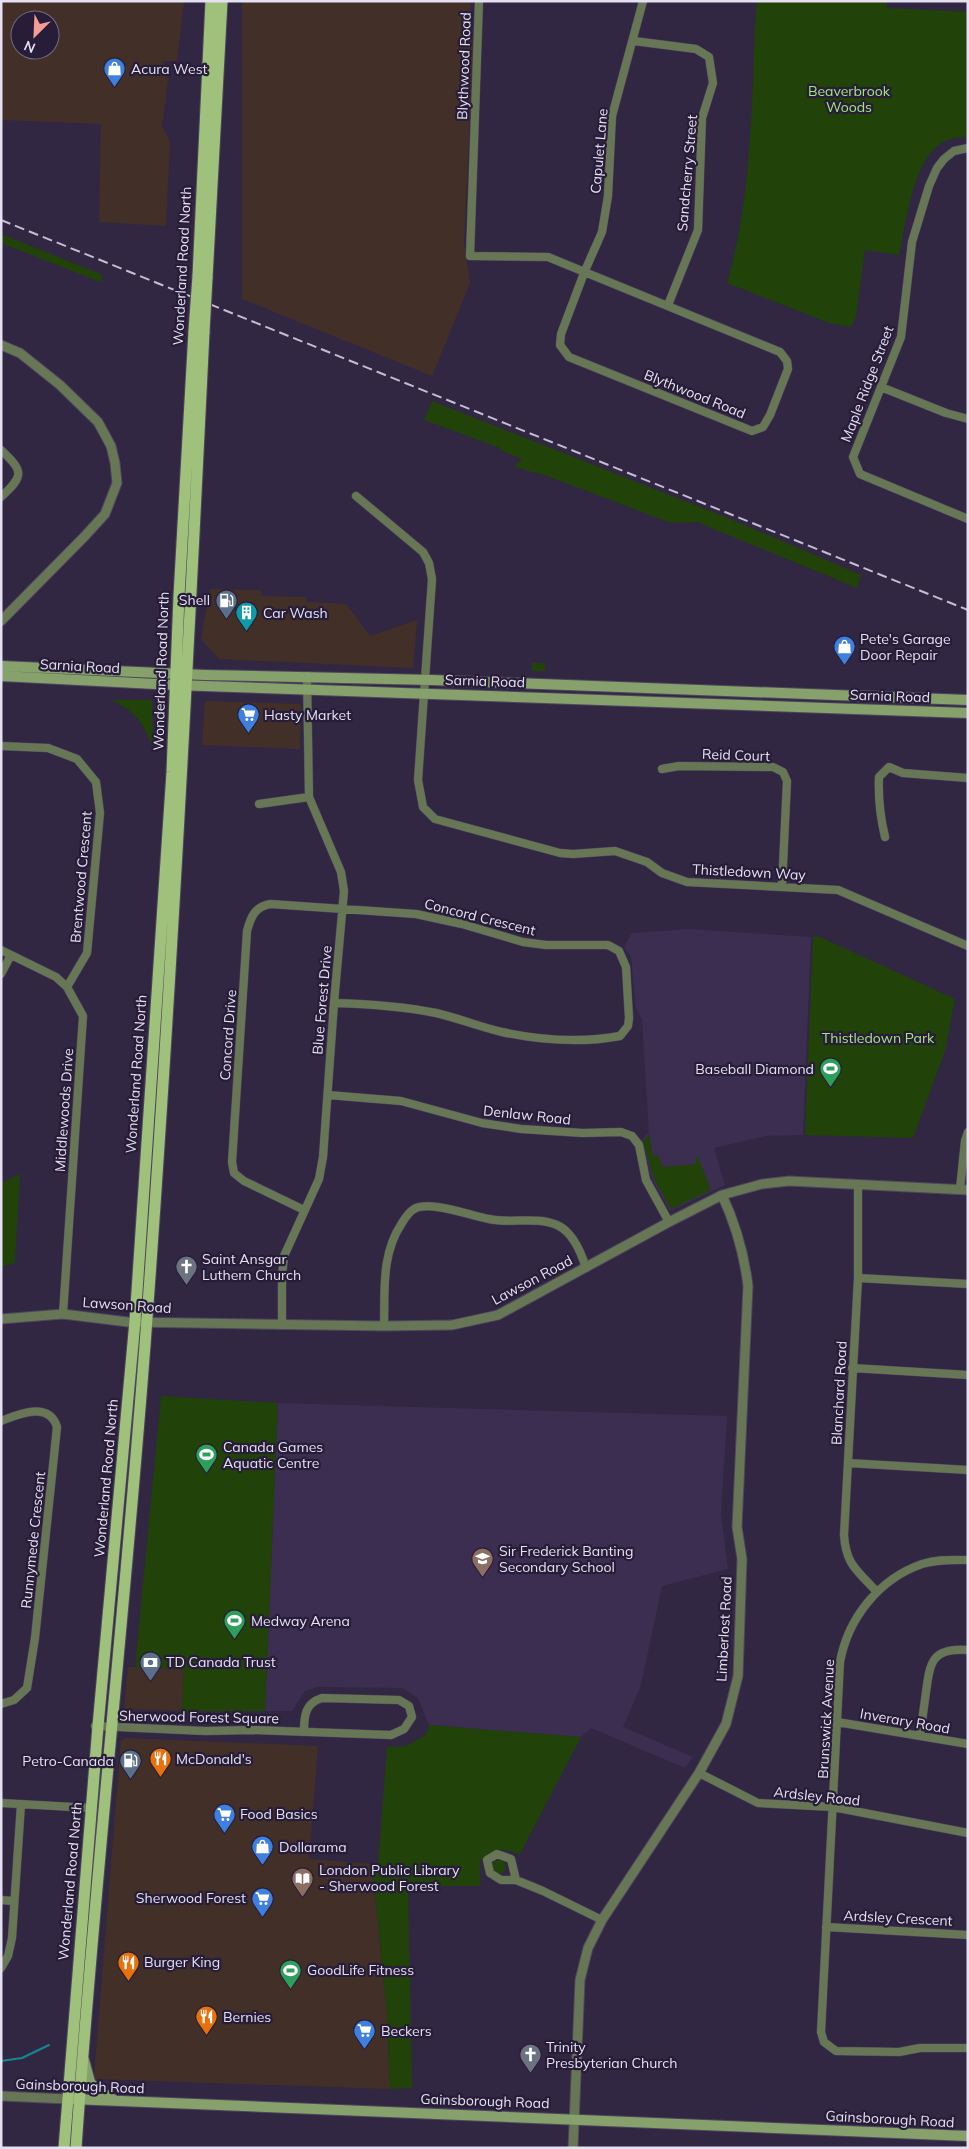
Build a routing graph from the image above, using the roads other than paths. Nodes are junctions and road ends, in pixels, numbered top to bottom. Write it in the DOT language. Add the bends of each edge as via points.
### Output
graph roads {
  1 [pos="211,1"];
  2 [pos="222,1"];
  3 [pos="479,1"];
  4 [pos="643,1"];
  5 [pos="634,41"];
  6 [pos="968,148"];
  7 [pos="584,273"];
  8 [pos="202,277"];
  9 [pos="668,305"];
  10 [pos="1,345"];
  11 [pos="881,387"];
  12 [pos="968,419"];
  13 [pos="1,450"];
  14 [pos="356,496"];
  15 [pos="1,497"];
  16 [pos="968,519"];
  17 [pos="1,621"];
  18 [pos="1,666"];
  19 [pos="1,676"];
  20 [pos="307,676"];
  21 [pos="182,679"];
  22 [pos="425,680"];
  23 [pos="308,689"];
  24 [pos="424,693"];
  25 [pos="968,700"];
  26 [pos="968,713"];
  27 [pos="1,746"];
  28 [pos="662,769"];
  29 [pos="968,778"];
  30 [pos="309,797"];
  31 [pos="259,804"];
  32 [pos="885,837"];
  33 [pos="782,886"];
  34 [pos="343,910"];
  35 [pos="968,946"];
  36 [pos="1,950"];
  37 [pos="11,955"];
  38 [pos="1,974"];
  39 [pos="67,987"];
  40 [pos="334,1003"];
  41 [pos="328,1095"];
  42 [pos="968,1132"];
  43 [pos="858,1185"];
  44 [pos="964,1190"];
  45 [pos="722,1195"];
  46 [pos="304,1210"];
  47 [pos="668,1222"];
  48 [pos="586,1268"];
  49 [pos="858,1278"];
  50 [pos="968,1284"];
  51 [pos="63,1314"];
  52 [pos="1,1319"];
  53 [pos="135,1321"];
  54 [pos="147,1322"];
  55 [pos="282,1325"];
  56 [pos="384,1326"];
  57 [pos="852,1368"];
  58 [pos="968,1374"];
  59 [pos="1,1421"];
  60 [pos="848,1463"];
  61 [pos="968,1470"];
  62 [pos="968,1560"];
  63 [pos="876,1591"];
  64 [pos="968,1650"];
  65 [pos="1,1704"];
  66 [pos="837,1722"];
  67 [pos="96,1726"];
  68 [pos="111,1727"];
  69 [pos="304,1732"];
  70 [pos="920,1736"];
  71 [pos="968,1744"];
  72 [pos="698,1773"];
  73 [pos="1,1803"];
  74 [pos="20,1804"];
  75 [pos="833,1807"];
  76 [pos="91,1808"];
  77 [pos="968,1833"];
  78 [pos="516,1880"];
  79 [pos="1,1900"];
  80 [pos="13,1901"];
  81 [pos="602,1920"];
  82 [pos="826,1926"];
  83 [pos="968,1935"];
  84 [pos="1,1968"];
  85 [pos="968,2048"];
  86 [pos="83,2057"];
  87 [pos="1,2096"];
  88 [pos="67,2099"];
  89 [pos="80,2100"];
  90 [pos="114,2100"];
  91 [pos="574,2118"];
  92 [pos="968,2136"];
  93 [pos="64,2148"];
  94 [pos="76,2148"];
  95 [pos="573,2148"];
  1 -- 8 [label="main road, Wonderland Road North"];
  2 -- 8 [label="main road, Wonderland Road North"];
  3 -- 7 [label="street, Blythwood Road" via="470,256 548,257"];
  4 -- 5 [label="street, Capulet Lane"];
  5 -- 7 [label="street, Capulet Lane" via="612,116 608,196 602,232"];
  5 -- 9 [label="street, Sandcherry Street" via="696,49 709,56 712,72 713,83 702,118 698,230"];
  6 -- 11 [label="street, Maple Ridge Street" via="954,151 944,159 929,186 912,242 902,336"];
  7 -- 9 [label="street, Blythwood Road"];
  7 -- 9 [label="street, Blythwood Road" via="561,334 560,345 569,357 752,431 763,427 788,369 787,361 780,352"];
  8 -- 21 [label="main road, Wonderland Road North, bridge"];
  10 -- 17 [label="street" via="20,353 60,384 98,422 111,446 117,483 105,514"];
  11 -- 12 [label="street"];
  11 -- 16 [label="street, Maple Ridge Street" via="853,457 860,474"];
  13 -- 15 [label="street" via="17,465 19,473"];
  14 -- 22 [label="street, Thistledown Way" via="423,552 429,563 432,579"];
  18 -- 21 [label="main road, Sarnia Road"];
  19 -- 21 [label="main road, Sarnia Road"];
  20 -- 21 [label="main road, Sarnia Road"];
  20 -- 22 [label="main road, Sarnia Road"];
  20 -- 23 [label="street, Blue Forest Drive"];
  21 -- 23 [label="main road, Sarnia Road"];
  21 -- 53 [label="main road, Wonderland Road North" via="170,792"];
  21 -- 54 [label="main road, Wonderland Road North"];
  22 -- 24 [label="street, Thistledown Way"];
  22 -- 25 [label="main road, Sarnia Road"];
  23 -- 24 [label="main road, Sarnia Road"];
  23 -- 30 [label="street, Blue Forest Drive"];
  24 -- 26 [label="main road, Sarnia Road"];
  24 -- 33 [label="street, Thistledown Way" via="418,780 423,807 435,819 560,853 615,851 647,862 662,873 687,882"];
  27 -- 39 [label="street, Brentwood Crescent" via="48,748 77,760 96,782 100,813 87,953"];
  28 -- 33 [label="street, Reid Court" via="679,766 773,767 783,772 787,781"];
  29 -- 32 [label="street" via="902,773 889,767 879,777 878,791"];
  30 -- 31 [label="street"];
  30 -- 34 [label="street, Blue Forest Drive" via="341,872"];
  33 -- 35 [label="street, Thistledown Way" via="838,890"];
  34 -- 40 [label="street, Blue Forest Drive"];
  34 -- 40 [label="street, Concord Crescent" via="416,914 523,942 608,945 619,951 626,967 628,1026 620,1036 606,1039 554,1039 503,1032 436,1013"];
  34 -- 46 [label="street, Concord Drive" via="270,904 259,906 253,913 248,931 234,1173"];
  36 -- 37 [label="street, Middlewoods Drive"];
  37 -- 38 [label="street"];
  37 -- 39 [label="street, Middlewoods Drive" via="56,976"];
  39 -- 51 [label="street, Middlewoods Drive" via="83,1016"];
  40 -- 41 [label="street, Blue Forest Drive"];
  41 -- 46 [label="street, Blue Forest Drive" via="319,1179"];
  41 -- 47 [label="street, Denlaw Road" via="401,1101 521,1130 621,1132 632,1136 639,1145 646,1180"];
  42 -- 44 [label="street"];
  43 -- 44 [label="street, Lawson Road"];
  43 -- 45 [label="street, Lawson Road" via="789,1181 762,1184"];
  43 -- 49 [label="street, Blanchard Road"];
  45 -- 47 [label="street, Lawson Road"];
  45 -- 72 [label="street, Limberlost Road" via="736,1226 748,1286 737,1527 742,1559 738,1676 726,1724"];
  46 -- 55 [label="street, Blue Forest Drive" via="284,1256"];
  47 -- 48 [label="street, Lawson Road"];
  48 -- 56 [label="street, Lawson Road" via="489,1318 452,1325"];
  48 -- 56 [label="street" via="569,1234 557,1225 541,1221 491,1220 429,1205 415,1209 405,1218 388,1250"];
  49 -- 50 [label="street"];
  49 -- 57 [label="street, Blanchard Road"];
  51 -- 52 [label="street, Lawson Road"];
  51 -- 53 [label="street, Lawson Road"];
  53 -- 54 [label="street, Lawson Road"];
  53 -- 67 [label="main road, Wonderland Road North"];
  54 -- 55 [label="street, Lawson Road"];
  54 -- 68 [label="main road, Wonderland Road North"];
  55 -- 56 [label="street, Lawson Road"];
  57 -- 58 [label="street"];
  57 -- 60 [label="street, Blanchard Road"];
  59 -- 65 [label="street, Runnymede Crescent" via="40,1411 48,1414 57,1427 28,1688 14,1700"];
  60 -- 61 [label="street"];
  60 -- 63 [label="street, Blanchard Road" via="845,1554"];
  62 -- 63 [label="street, Brunswick Avenue" via="922,1564"];
  63 -- 66 [label="street, Brunswick Avenue" via="862,1609 844,1644"];
  64 -- 70 [label="street" via="943,1652 930,1666"];
  66 -- 70 [label="street, Inverary Road"];
  66 -- 75 [label="street, Brunswick Avenue"];
  67 -- 68 [label="street, Sherwood Forest Square"];
  67 -- 76 [label="main road, Wonderland Road North"];
  68 -- 69 [label="street, Sherwood Forest Square"];
  68 -- 86 [label="main road, Wonderland Road North"];
  69 -- 69 [label="street, Sherwood Forest Square" via="391,1735 404,1729 412,1718 409,1706 399,1700 322,1698 313,1701 306,1710"];
  70 -- 71 [label="street, Inverary Road"];
  72 -- 75 [label="street, Ardsley Road" via="758,1803"];
  72 -- 81 [label="street, Limberlost Road"];
  73 -- 74 [label="street"];
  74 -- 76 [label="street"];
  74 -- 80 [label="street"];
  75 -- 77 [label="street, Ardsley Road"];
  75 -- 82 [label="street, Ardsley Crescent"];
  76 -- 88 [label="main road, Wonderland Road North"];
  78 -- 81 [label="street"];
  79 -- 80 [label="street"];
  80 -- 84 [label="street" via="12,1938"];
  81 -- 91 [label="street, Limberlost Road" via="588,1948 580,1980"];
  82 -- 83 [label="street, Ardsley Crescent"];
  82 -- 85 [label="street, Ardsley Crescent" via="821,2032 824,2042 836,2051 852,2052"];
  86 -- 89 [label="main road, Wonderland Road North"];
  86 -- 90 [label="main road" via="90,2082"];
  87 -- 88 [label="street, Gainsborough Road"];
  88 -- 89 [label="main road, Gainsborough Road"];
  88 -- 93 [label="main road, Wonderland Road North"];
  89 -- 90 [label="main road, Gainsborough Road"];
  89 -- 94 [label="main road, Wonderland Road North"];
  90 -- 91 [label="main road, Gainsborough Road"];
  91 -- 92 [label="main road, Gainsborough Road"];
  91 -- 95 [label="street, Limberlost Road"];
}
